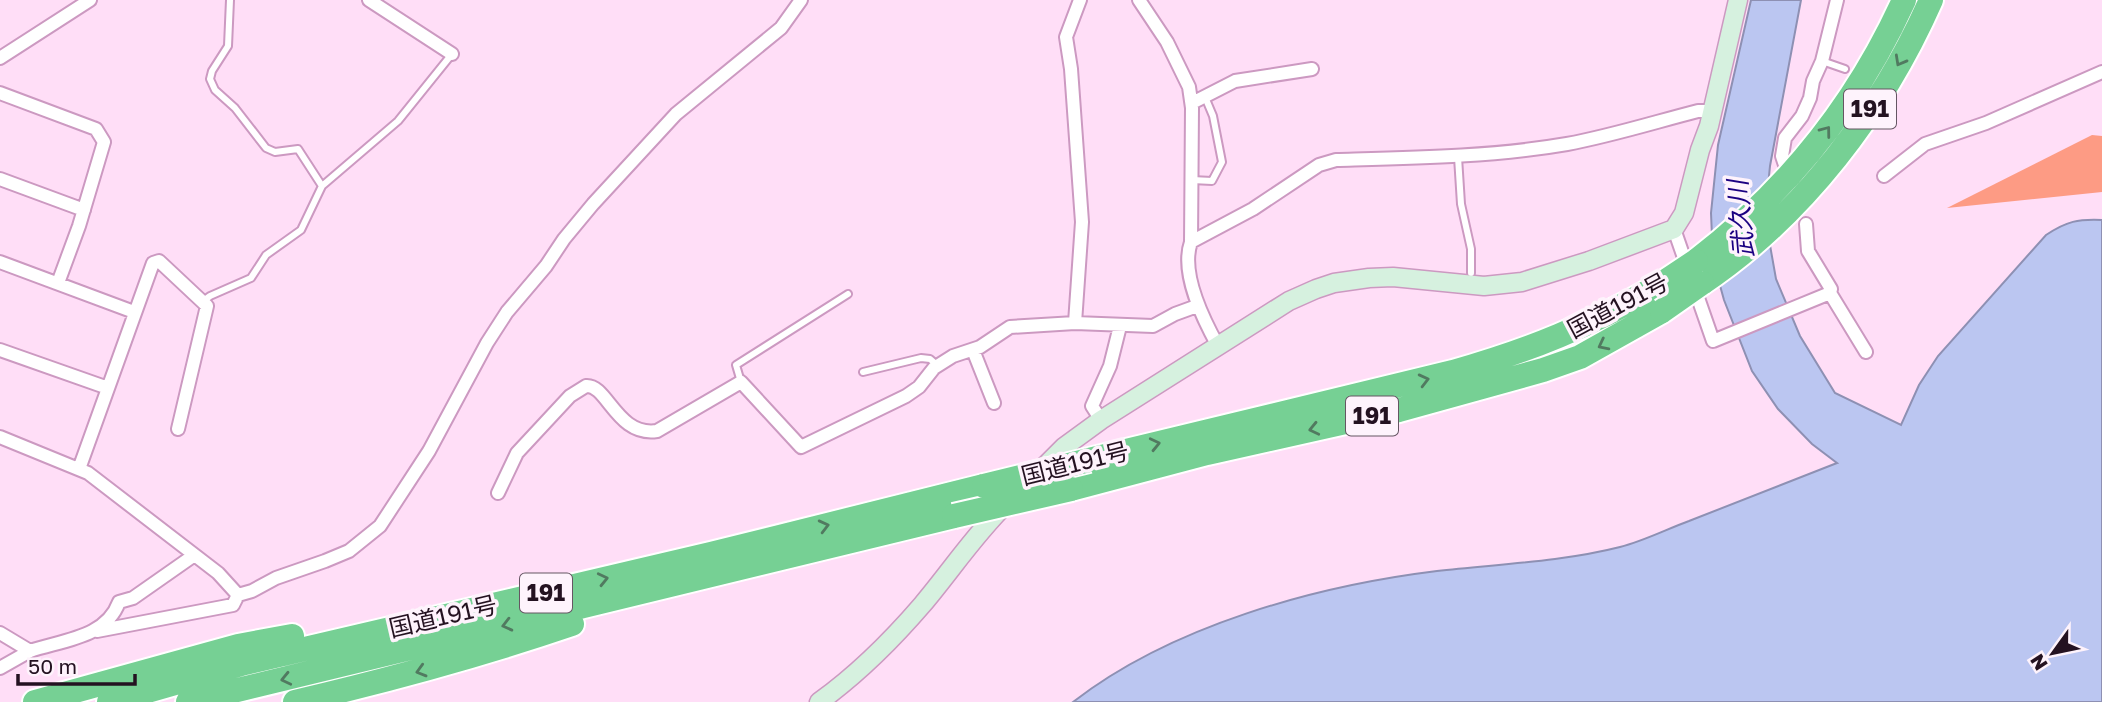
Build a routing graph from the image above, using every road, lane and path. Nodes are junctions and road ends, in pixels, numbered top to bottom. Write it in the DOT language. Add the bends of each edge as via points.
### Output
graph roads {
  1 [pos="90,0"];
  2 [pos="230,0"];
  3 [pos="369,0"];
  4 [pos="801,0"];
  5 [pos="1080,0"];
  6 [pos="1139,0"];
  7 [pos="1738,0"];
  8 [pos="1837,0"];
  9 [pos="1904,0"];
  10 [pos="1931,0"];
  11 [pos="453,54"];
  12 [pos="0,58"];
  13 [pos="1822,61"];
  14 [pos="1312,69"];
  15 [pos="1845,69"];
  16 [pos="2102,72"];
  17 [pos="0,93"];
  18 [pos="1204,96"];
  19 [pos="1192,103"];
  20 [pos="1713,111"];
  21 [pos="1458,155"];
  22 [pos="1884,176"];
  23 [pos="0,179"];
  24 [pos="1192,180"];
  25 [pos="322,186"];
  26 [pos="1791,195"];
  27 [pos="84,210"];
  28 [pos="1674,229"];
  29 [pos="1191,242"];
  30 [pos="0,262"];
  31 [pos="1471,273"];
  32 [pos="58,283"];
  33 [pos="848,294"];
  34 [pos="1828,295"];
  35 [pos="202,302"];
  36 [pos="1197,306"];
  37 [pos="134,312"];
  38 [pos="1075,323"];
  39 [pos="1120,326"];
  40 [pos="1218,346"];
  41 [pos="0,350"];
  42 [pos="973,350"];
  43 [pos="1866,352"];
  44 [pos="937,365"];
  45 [pos="863,372"];
  46 [pos="741,382"];
  47 [pos="108,388"];
  48 [pos="994,403"];
  49 [pos="1101,420"];
  50 [pos="178,429"];
  51 [pos="0,437"];
  52 [pos="79,469"];
  53 [pos="498,493"];
  54 [pos="193,556"];
  55 [pos="718,574"];
  56 [pos="238,596"];
  57 [pos="409,625"];
  58 [pos="97,631"];
  59 [pos="0,633"];
  60 [pos="30,651"];
  61 [pos="0,667"];
  62 [pos="35,702"];
  63 [pos="109,702"];
  64 [pos="188,702"];
  65 [pos="295,702"];
  66 [pos="819,702"];
  1 -- 12 [label="street"];
  2 -- 25 [label="lane" via="228,46 210,79 215,90 266,148 275,152 298,149"];
  3 -- 11 [label="street"];
  4 -- 56 [label="street" via="781,28 676,114 564,239 487,343 429,451 380,526 349,551"];
  5 -- 38 [label="street" via="1066,37 1082,222"];
  6 -- 19 [label="street" via="1180,67"];
  7 -- 20 [label="street"];
  8 -- 13 [label="street"];
  26 -- 9 [label="highway, 国道191号 / 191, one-way" via="1880,50"];
  10 -- 26 [label="highway, 国道191号 / 191, one-way" via="1873,106 1836,156"];
  11 -- 25 [label="lane" via="398,121"];
  13 -- 15 [label="lane"];
  13 -- 26 [label="street" via="1801,116 1784,138"];
  14 -- 18 [label="street" via="1234,81"];
  16 -- 22 [label="street" via="1986,123 1925,144"];
  17 -- 27 [label="street" via="96,129 104,142"];
  18 -- 19 [label="street"];
  18 -- 24 [label="lane" via="1222,162 1212,181"];
  19 -- 24 [label="street"];
  20 -- 21 [label="street" via="1563,145"];
  20 -- 28 [label="street" via="1684,213"];
  21 -- 29 [label="street" via="1336,160 1319,165 1253,209"];
  21 -- 31 [label="lane"];
  23 -- 27 [label="street"];
  24 -- 29 [label="street"];
  25 -- 35 [label="lane" via="301,230 266,255 251,278"];
  26 -- 34 [label="street" via="1808,251 1831,289"];
  26 -- 55 [label="highway, 国道191号 / 191, one-way, bridge" via="1758,240 1722,269 1662,311 1580,357 1399,410"];
  57 -- 26 [label="highway, 国道191号 / 191, one-way, bridge" via="1512,356 1607,316"];
  27 -- 32 [label="street"];
  28 -- 34 [label="street" via="1713,341"];
  28 -- 40 [label="street" via="1538,278 1504,285 1392,277 1334,283 1289,301"];
  29 -- 36 [label="street" via="1190,272"];
  30 -- 32 [label="street"];
  32 -- 37 [label="street"];
  33 -- 46 [label="lane" via="736,365"];
  34 -- 43 [label="street"];
  35 -- 37 [label="street" via="159,261 153,263"];
  35 -- 50 [label="street" via="207,306"];
  36 -- 39 [label="street" via="1153,326"];
  36 -- 40 [label="street"];
  37 -- 47 [label="street"];
  38 -- 39 [label="street"];
  38 -- 42 [label="street" via="1010,327"];
  39 -- 49 [label="street" via="1110,366 1091,405"];
  40 -- 49 [label="street"];
  41 -- 47 [label="street"];
  42 -- 44 [label="street"];
  42 -- 48 [label="street"];
  44 -- 45 [label="lane" via="921,358"];
  44 -- 46 [label="street" via="905,396 801,447"];
  46 -- 53 [label="street" via="648,432 630,425 595,387 586,386 570,396 517,453"];
  47 -- 52 [label="street"];
  49 -- 66 [label="street" via="1064,447 997,513 882,649"];
  51 -- 52 [label="street"];
  52 -- 54 [label="street"];
  54 -- 56 [label="street" via="218,573"];
  54 -- 58 [label="street" via="133,598 119,602"];
  55 -- 64 [label="highway, 国道191号 / 191, one-way"];
  55 -- 65 [label="highway, one-way" via="507,646"];
  56 -- 58 [label="street" via="233,606"];
  57 -- 62 [label="highway" via="373,620 238,646"];
  57 -- 63 [label="highway, 国道191号 / 191" via="245,663"];
  58 -- 60 [label="street"];
  59 -- 60 [label="street"];
  60 -- 61 [label="street"];
}
